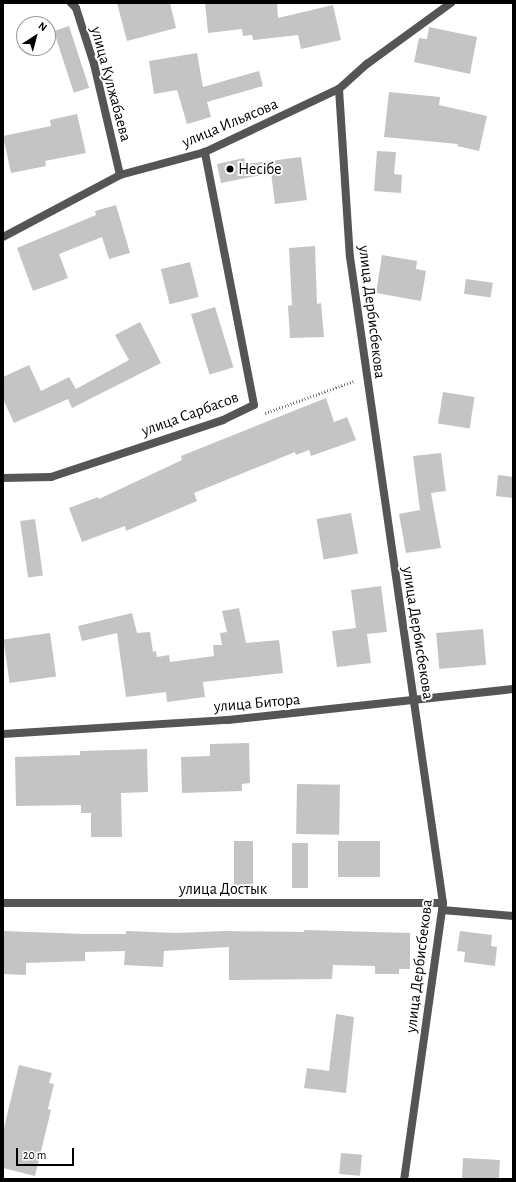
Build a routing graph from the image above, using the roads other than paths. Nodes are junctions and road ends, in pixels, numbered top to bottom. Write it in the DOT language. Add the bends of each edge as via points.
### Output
graph roads {
  1 [pos="71,3"];
  2 [pos="451,3"];
  3 [pos="339,89"];
  4 [pos="205,152"];
  5 [pos="120,175"];
  6 [pos="3,236"];
  7 [pos="3,478"];
  8 [pos="513,689"];
  9 [pos="414,702"];
  10 [pos="3,734"];
  11 [pos="3,903"];
  12 [pos="442,907"];
  13 [pos="513,916"];
  14 [pos="404,1179"];
  1 -- 5 [label="street, улица Кулжабаева" via="76,8 94,64"];
  2 -- 3 [label="street, улица Ильясова" via="367,64"];
  3 -- 4 [label="street, улица Ильясова"];
  3 -- 9 [label="street, улица Дербисбекова" via="350,257"];
  4 -- 5 [label="street, улица Ильясова"];
  4 -- 7 [label="street, улица Сарбасов" via="254,405 223,420 51,477"];
  5 -- 6 [label="street, улица Ильясова"];
  8 -- 9 [label="street, улица Битора"];
  9 -- 10 [label="street, улица Битора" via="228,720"];
  9 -- 12 [label="street, улица Дербисбекова"];
  11 -- 12 [label="street, улица Достык"];
  12 -- 13 [label="street, улица Достык"];
  12 -- 14 [label="street, улица Дербисбекова"];
}
